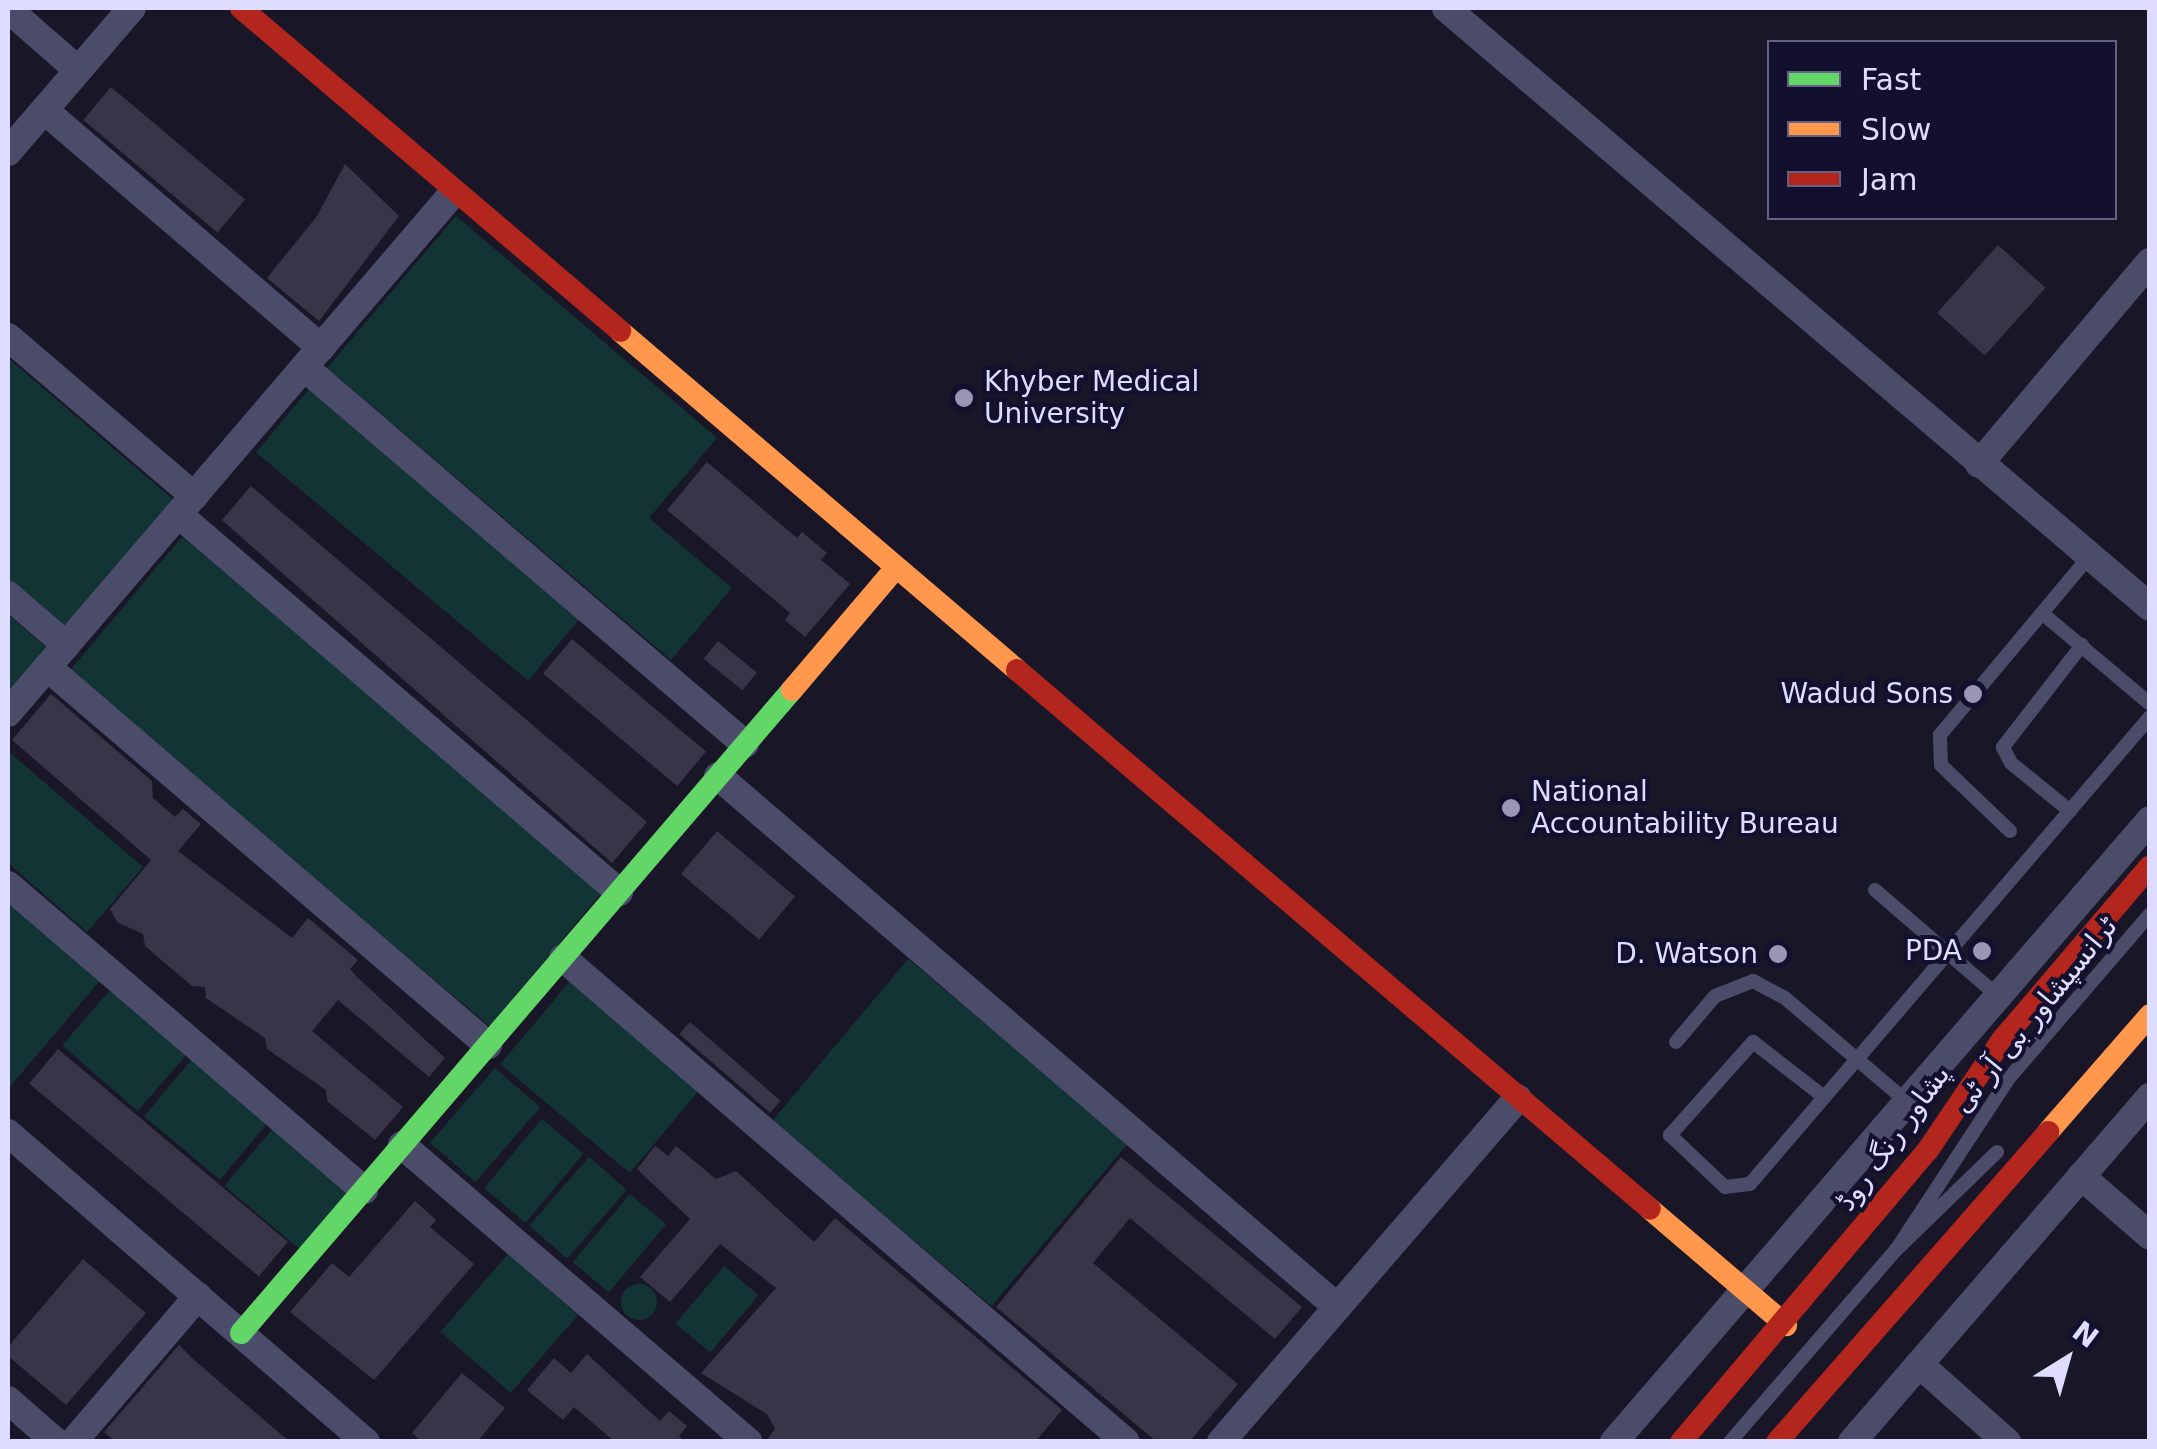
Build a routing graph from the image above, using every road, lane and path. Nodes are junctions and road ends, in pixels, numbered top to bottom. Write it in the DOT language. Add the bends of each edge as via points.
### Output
graph roads {
  1 [pos="132,8"];
  2 [pos="240,8"];
  3 [pos="1446,8"];
  4 [pos="8,10"];
  5 [pos="78,70"];
  6 [pos="44,110"];
  7 [pos="8,152"];
  8 [pos="453,194"];
  9 [pos="2150,262"];
  10 [pos="8,337"];
  11 [pos="312,357"];
  12 [pos="1979,464"];
  13 [pos="186,505"];
  14 [pos="2089,557"];
  15 [pos="896,569"];
  16 [pos="8,595"];
  17 [pos="2150,608"];
  18 [pos="2042,612"];
  19 [pos="66,645"];
  20 [pos="2082,645"];
  21 [pos="47,667"];
  22 [pos="2150,704"];
  23 [pos="8,713"];
  24 [pos="2150,717"];
  25 [pos="746,744"];
  26 [pos="718,776"];
  27 [pos="2070,811"];
  28 [pos="2150,820"];
  29 [pos="2010,831"];
  30 [pos="2150,866"];
  31 [pos="8,885"];
  32 [pos="1875,890"];
  33 [pos="619,892"];
  34 [pos="2150,914"];
  35 [pos="1949,954"];
  36 [pos="563,958"];
  37 [pos="1998,997"];
  38 [pos="2144,1008"];
  39 [pos="1676,1042"];
  40 [pos="488,1045"];
  41 [pos="1856,1058"];
  42 [pos="1824,1097"];
  43 [pos="2150,1097"];
  44 [pos="1518,1098"];
  45 [pos="1907,1102"];
  46 [pos="2026,1127"];
  47 [pos="8,1134"];
  48 [pos="2012,1138"];
  49 [pos="402,1145"];
  50 [pos="2082,1176"];
  51 [pos="364,1190"];
  52 [pos="2150,1236"];
  53 [pos="1896,1250"];
  54 [pos="1747,1292"];
  55 [pos="198,1296"];
  56 [pos="1338,1306"];
  57 [pos="1786,1325"];
  58 [pos="240,1334"];
  59 [pos="1919,1364"];
  60 [pos="8,1400"];
  61 [pos="56,1442"];
  62 [pos="73,1442"];
  63 [pos="366,1442"];
  64 [pos="748,1442"];
  65 [pos="1126,1442"];
  66 [pos="1220,1442"];
  67 [pos="1614,1442"];
  68 [pos="1681,1442"];
  69 [pos="1730,1442"];
  70 [pos="1777,1442"];
  71 [pos="1852,1442"];
  72 [pos="2007,1442"];
  1 -- 5 [label="street"];
  2 -- 8 [label="main road"];
  3 -- 12 [label="street"];
  4 -- 5 [label="street"];
  5 -- 6 [label="street"];
  6 -- 7 [label="street"];
  6 -- 11 [label="street"];
  8 -- 11 [label="street"];
  8 -- 15 [label="main road"];
  9 -- 12 [label="street"];
  10 -- 13 [label="street"];
  11 -- 13 [label="street"];
  11 -- 25 [label="street"];
  12 -- 14 [label="street"];
  13 -- 19 [label="street"];
  13 -- 33 [label="street"];
  14 -- 17 [label="street"];
  14 -- 18 [label="lane"];
  15 -- 25 [label="main road"];
  15 -- 44 [label="main road"];
  16 -- 19 [label="street"];
  18 -- 20 [label="lane"];
  18 -- 29 [label="lane" via="1950,722 1937,748 1951,778"];
  19 -- 21 [label="street"];
  20 -- 22 [label="lane"];
  20 -- 27 [label="lane" via="2003,747 2010,763"];
  21 -- 23 [label="street"];
  21 -- 40 [label="street"];
  24 -- 27 [label="lane"];
  25 -- 26 [label="main road"];
  26 -- 33 [label="main road"];
  26 -- 56 [label="street"];
  27 -- 35 [label="lane"];
  28 -- 37 [label="street"];
  30 -- 57 [label="main road, پشاور رنگ روڈ" via="2002,1040 1928,1150"];
  31 -- 51 [label="street"];
  32 -- 35 [label="lane"];
  33 -- 36 [label="main road"];
  34 -- 53 [label="lane, ٹرانسپشاور بی آر ٹی" via="2009,1078"];
  35 -- 37 [label="lane"];
  35 -- 41 [label="lane"];
  36 -- 40 [label="main road"];
  36 -- 65 [label="street"];
  37 -- 45 [label="street"];
  38 -- 46 [label="lane"];
  38 -- 70 [label="main road"];
  39 -- 41 [label="lane" via="1715,996 1752,981 1769,985"];
  40 -- 49 [label="main road"];
  41 -- 42 [label="lane"];
  41 -- 45 [label="lane"];
  42 -- 42 [label="lane" via="1738,1191 1670,1135 1753,1042"];
  43 -- 50 [label="street"];
  44 -- 54 [label="main road"];
  44 -- 56 [label="street"];
  45 -- 54 [label="street"];
  47 -- 55 [label="street"];
  48 -- 53 [label="lane, ٹرانسپشاور بی آر ٹی"];
  49 -- 51 [label="main road"];
  49 -- 64 [label="street"];
  50 -- 52 [label="street"];
  50 -- 59 [label="street"];
  51 -- 58 [label="main road"];
  53 -- 69 [label="lane, ٹرانسپشاور بی آر ٹی"];
  54 -- 57 [label="main road"];
  54 -- 67 [label="street"];
  55 -- 58 [label="street"];
  55 -- 62 [label="street"];
  56 -- 66 [label="street"];
  57 -- 68 [label="main road, پشاور رنگ روڈ"];
  58 -- 63 [label="street"];
  59 -- 71 [label="street"];
  59 -- 72 [label="street"];
  60 -- 61 [label="street"];
}
